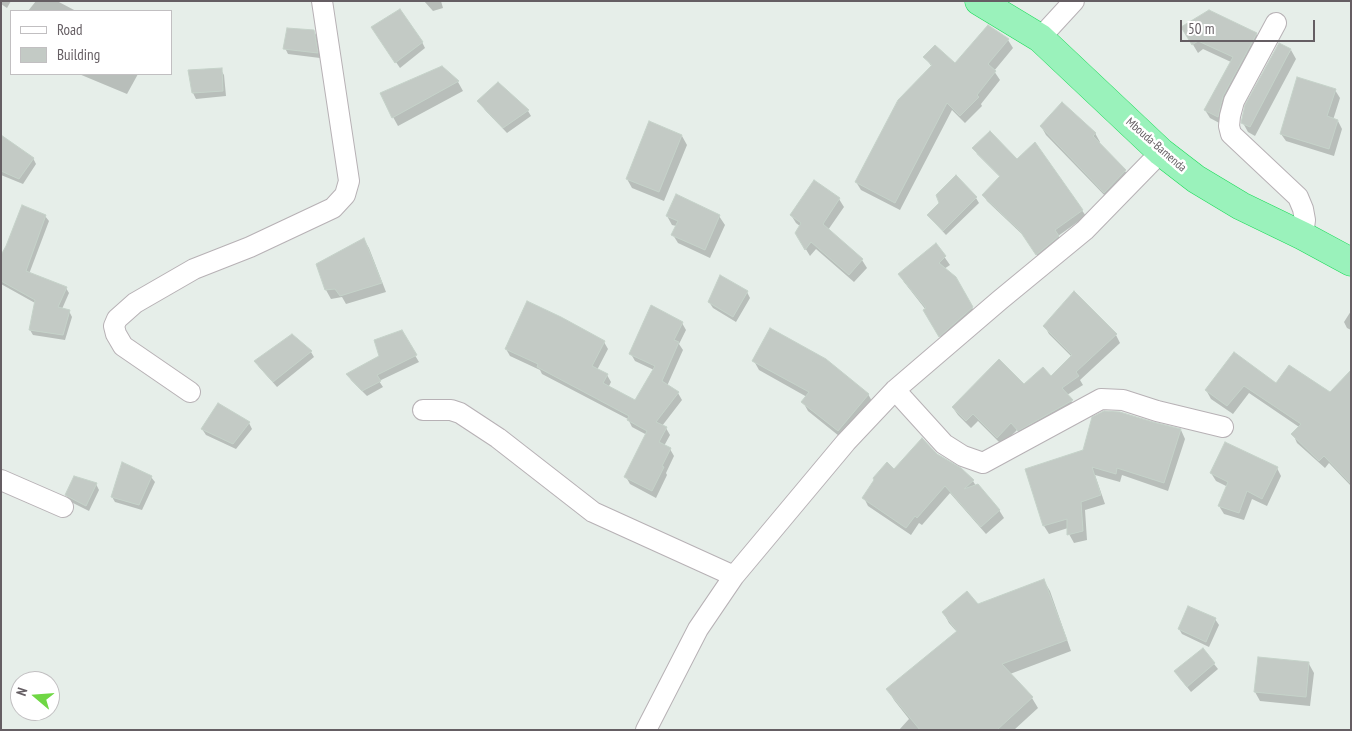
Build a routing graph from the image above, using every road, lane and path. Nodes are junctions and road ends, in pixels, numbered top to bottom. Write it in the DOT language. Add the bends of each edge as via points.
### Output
graph roads {
  1 [pos="322,1"];
  2 [pos="979,1"];
  3 [pos="1074,1"];
  4 [pos="1276,23"];
  5 [pos="1040,38"];
  6 [pos="1161,152"];
  7 [pos="1303,236"];
  8 [pos="1351,262"];
  9 [pos="895,390"];
  10 [pos="190,392"];
  11 [pos="423,410"];
  12 [pos="1223,427"];
  13 [pos="1,480"];
  14 [pos="63,507"];
  15 [pos="734,576"];
  16 [pos="646,730"];
  1 -- 10 [label="street" via="349,181 345,195 333,208 194,269 135,303 117,319 114,326 123,346"];
  2 -- 5 [label="highway, Mbouda-Bamenda"];
  3 -- 5 [label="street"];
  4 -- 7 [label="street" via="1234,101 1229,126 1231,134 1298,196 1304,209"];
  5 -- 6 [label="highway, Mbouda-Bamenda"];
  6 -- 7 [label="highway, Mbouda-Bamenda" via="1196,179 1241,206"];
  6 -- 9 [label="street" via="1085,230"];
  7 -- 8 [label="highway, Mbouda-Bamenda"];
  9 -- 12 [label="street" via="944,444 983,463 1101,399 1123,400"];
  9 -- 15 [label="street" via="846,442"];
  11 -- 15 [label="street" via="460,413 498,438 593,512"];
  13 -- 14 [label="street"];
  15 -- 16 [label="street" via="698,629"];
}
